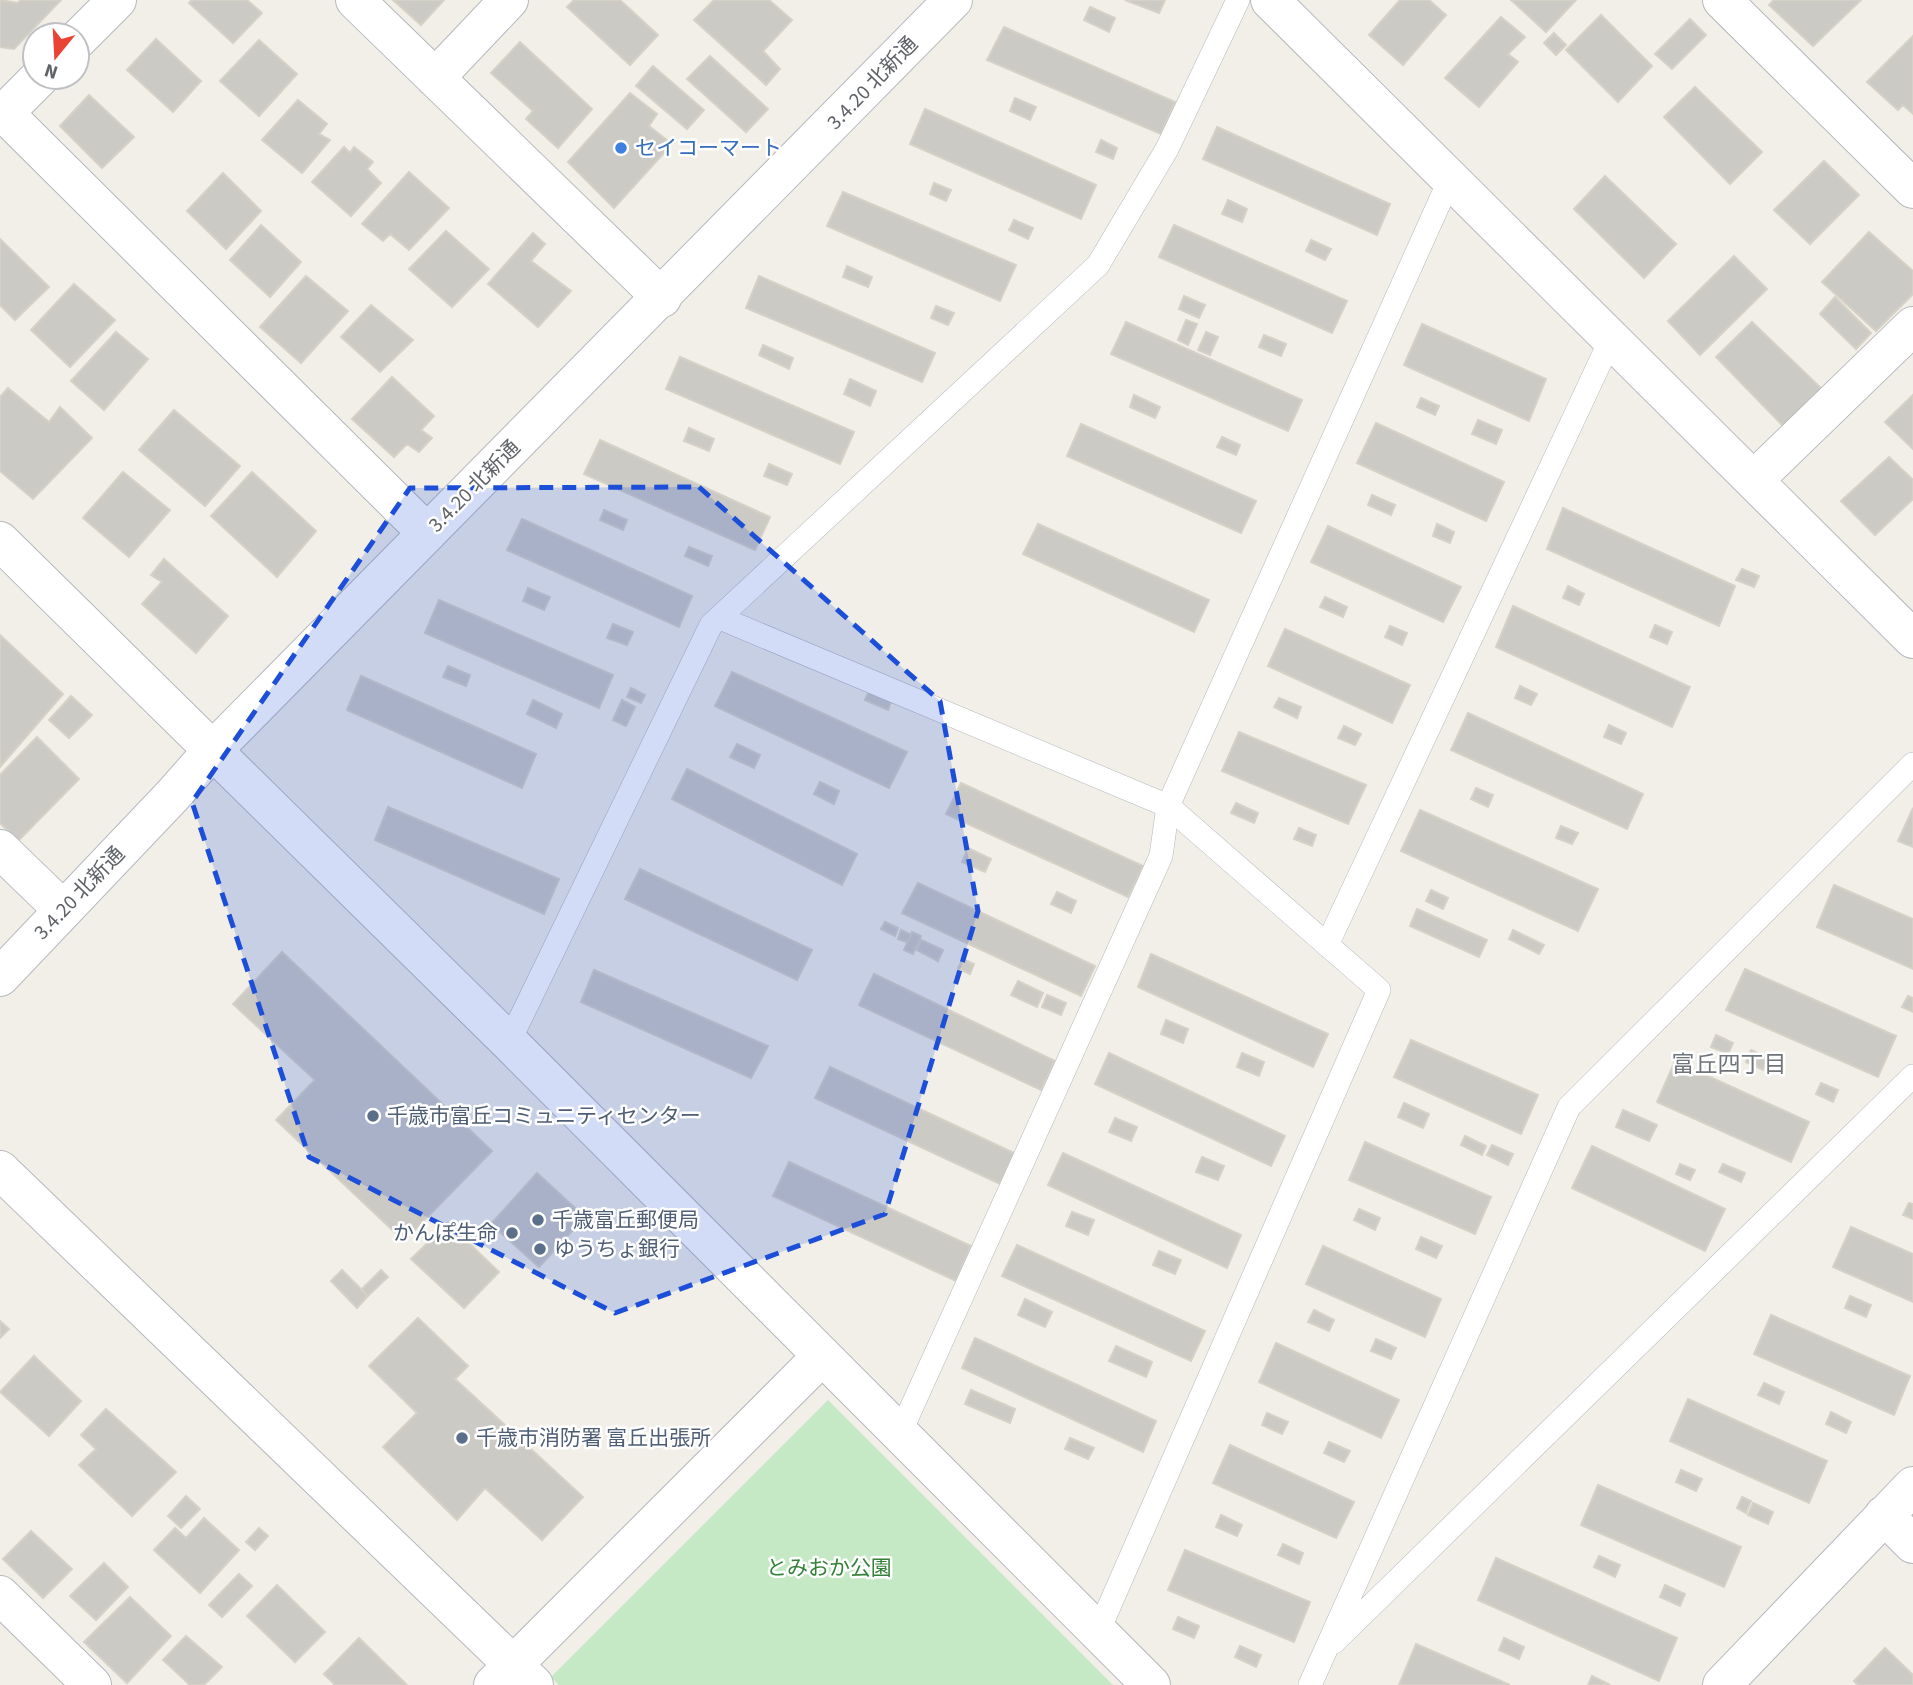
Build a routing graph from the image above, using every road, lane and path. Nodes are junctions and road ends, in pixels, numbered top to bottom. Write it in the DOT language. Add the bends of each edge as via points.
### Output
graph roads {
  1 [pos="117,0"];
  2 [pos="355,0"];
  3 [pos="509,0"];
  4 [pos="953,0"];
  5 [pos="1238,0"];
  6 [pos="1270,0"];
  7 [pos="1722,0"];
  8 [pos="91,26"];
  9 [pos="435,78"];
  10 [pos="25,91"];
  11 [pos="1,113"];
  12 [pos="1450,179"];
  13 [pos="1913,189"];
  14 [pos="662,298"];
  15 [pos="1913,326"];
  16 [pos="1611,339"];
  17 [pos="1754,480"];
  18 [pos="427,533"];
  19 [pos="0,541"];
  20 [pos="720,618"];
  21 [pos="1913,639"];
  22 [pos="212,751"];
  23 [pos="1913,764"];
  24 [pos="1168,806"];
  25 [pos="0,849"];
  26 [pos="62,909"];
  27 [pos="1327,945"];
  28 [pos="0,977"];
  29 [pos="509,1042"];
  30 [pos="1913,1076"];
  31 [pos="0,1170"];
  32 [pos="821,1357"];
  33 [pos="900,1433"];
  34 [pos="1913,1486"];
  35 [pos="1884,1515"];
  36 [pos="1913,1544"];
  37 [pos="0,1595"];
  38 [pos="1098,1632"];
  39 [pos="1325,1651"];
  40 [pos="514,1678"];
  41 [pos="89,1684"];
  42 [pos="1151,1685"];
  43 [pos="1310,1685"];
  44 [pos="1722,1685"];
  1 -- 8 [label="street"];
  2 -- 9 [label="street"];
  3 -- 9 [label="street"];
  4 -- 14 [label="street, 3.4.20 北新通"];
  5 -- 20 [label="lane" via="1167,149 1098,265"];
  6 -- 12 [label="street"];
  7 -- 13 [label="street"];
  9 -- 14 [label="street"];
  10 -- 11 [label="street"];
  11 -- 18 [label="street"];
  12 -- 16 [label="street"];
  12 -- 24 [label="lane"];
  14 -- 18 [label="street, 3.4.20 北新通"];
  15 -- 17 [label="street"];
  16 -- 17 [label="street"];
  16 -- 27 [label="lane"];
  17 -- 21 [label="street"];
  18 -- 22 [label="street, 3.4.20 北新通"];
  19 -- 22 [label="street"];
  20 -- 24 [label="lane"];
  20 -- 29 [label="lane" via="711,625"];
  22 -- 26 [label="street, 3.4.20 北新通"];
  22 -- 29 [label="street"];
  23 -- 39 [label="lane" via="1569,1107"];
  24 -- 27 [label="lane"];
  24 -- 33 [label="lane" via="1161,856"];
  25 -- 26 [label="street"];
  26 -- 28 [label="street, 3.4.20 北新通"];
  27 -- 38 [label="lane" via="1378,990"];
  29 -- 32 [label="street"];
  30 -- 39 [label="lane"];
  31 -- 40 [label="street"];
  32 -- 33 [label="street"];
  32 -- 40 [label="street"];
  33 -- 38 [label="street"];
  34 -- 35 [label="street"];
  35 -- 36 [label="street"];
  35 -- 44 [label="street"];
  37 -- 41 [label="street"];
  38 -- 42 [label="street"];
  39 -- 43 [label="lane"];
}
